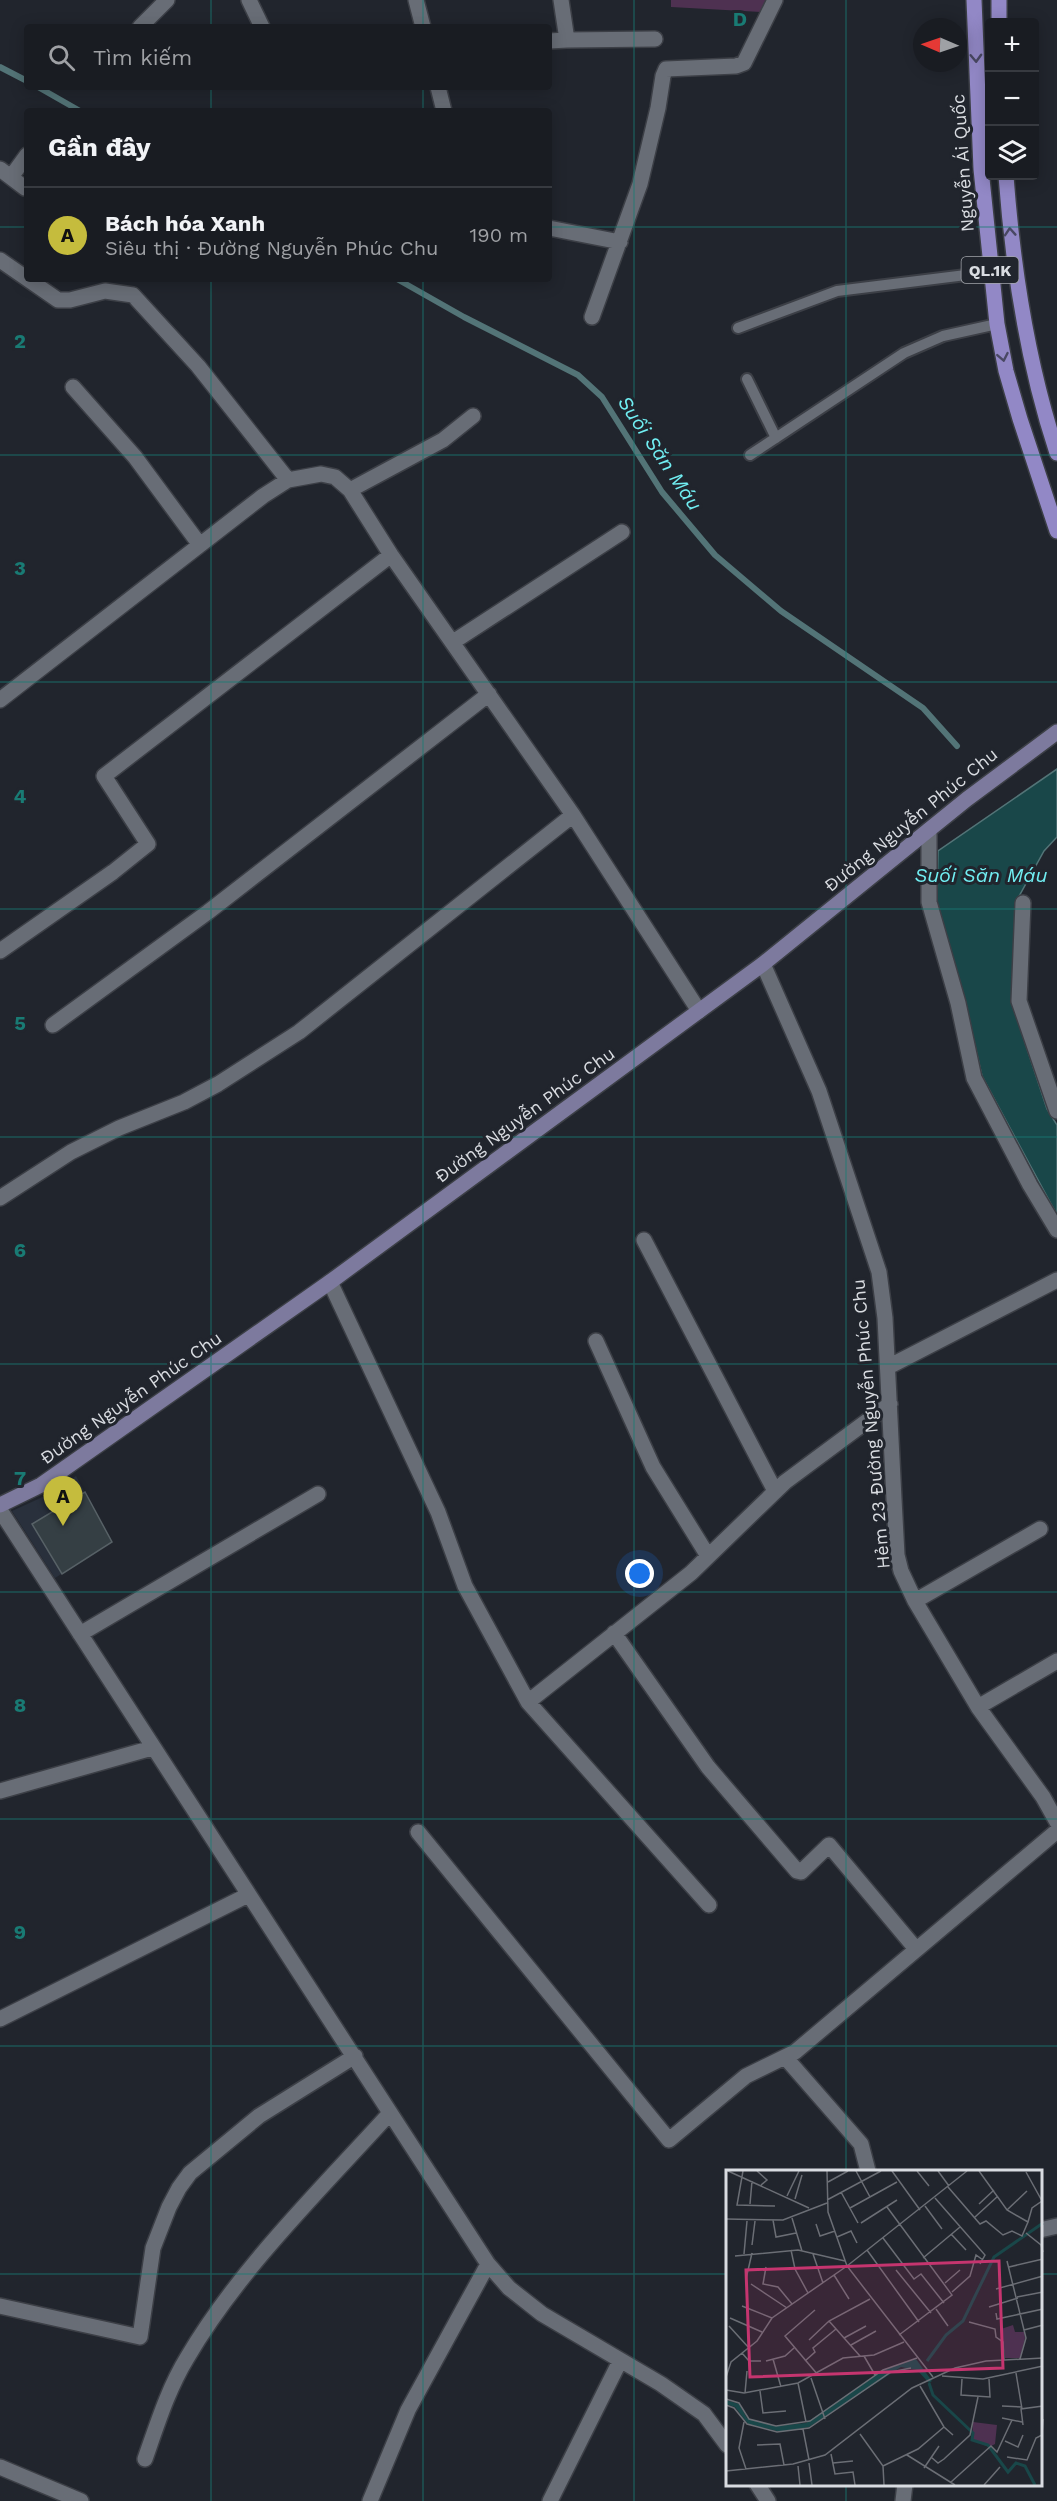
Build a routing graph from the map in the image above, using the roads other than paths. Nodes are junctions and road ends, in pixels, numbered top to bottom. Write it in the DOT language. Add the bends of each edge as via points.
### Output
graph roads {
  1 [pos="166,0"];
  2 [pos="249,0"];
  3 [pos="417,0"];
  4 [pos="561,0"];
  5 [pos="775,0"];
  6 [pos="974,0"];
  7 [pos="999,0"];
  8 [pos="999,18"];
  9 [pos="143,24"];
  10 [pos="260,24"];
  11 [pos="422,24"];
  12 [pos="655,39"];
  13 [pos="567,40"];
  14 [pos="552,41"];
  15 [pos="439,90"];
  16 [pos="443,108"];
  17 [pos="24,157"];
  18 [pos="5,173"];
  19 [pos="1006,180"];
  20 [pos="24,187"];
  21 [pos="552,229"];
  22 [pos="620,242"];
  23 [pos="0,260"];
  24 [pos="990,272"];
  25 [pos="24,277"];
  26 [pos="32,282"];
  27 [pos="592,316"];
  28 [pos="997,324"];
  29 [pos="738,328"];
  30 [pos="747,379"];
  31 [pos="73,387"];
  32 [pos="473,416"];
  33 [pos="776,438"];
  34 [pos="1057,453"];
  35 [pos="750,455"];
  36 [pos="288,480"];
  37 [pos="350,490"];
  38 [pos="1057,531"];
  39 [pos="622,532"];
  40 [pos="200,545"];
  41 [pos="391,555"];
  42 [pos="453,642"];
  43 [pos="489,694"];
  44 [pos="0,700"];
  45 [pos="1057,732"];
  46 [pos="573,815"];
  47 [pos="929,830"];
  48 [pos="1023,903"];
  49 [pos="0,951"];
  50 [pos="763,964"];
  51 [pos="699,1011"];
  52 [pos="53,1025"];
  53 [pos="1057,1111"];
  54 [pos="0,1198"];
  55 [pos="1057,1230"];
  56 [pos="644,1240"];
  57 [pos="1057,1280"];
  58 [pos="330,1282"];
  59 [pos="596,1341"];
  60 [pos="888,1367"];
  61 [pos="890,1404"];
  62 [pos="775,1491"];
  63 [pos="318,1494"];
  64 [pos="0,1505"];
  65 [pos="0,1510"];
  66 [pos="1040,1529"];
  67 [pos="708,1556"];
  68 [pos="915,1601"];
  69 [pos="80,1634"];
  70 [pos="614,1634"];
  71 [pos="1057,1661"];
  72 [pos="528,1702"];
  73 [pos="978,1707"];
  74 [pos="152,1748"];
  75 [pos="0,1791"];
  76 [pos="1057,1822"];
  77 [pos="1057,1831"];
  78 [pos="418,1832"];
  79 [pos="248,1895"];
  80 [pos="709,1905"];
  81 [pos="916,1949"];
  82 [pos="0,2019"];
  83 [pos="355,2056"];
  84 [pos="785,2057"];
  85 [pos="390,2113"];
  86 [pos="868,2170"];
  87 [pos="1057,2226"];
  88 [pos="1042,2230"];
  89 [pos="488,2264"];
  90 [pos="0,2306"];
  91 [pos="620,2361"];
  92 [pos="726,2444"];
  93 [pos="144,2459"];
  94 [pos="0,2468"];
  95 [pos="905,2486"];
  96 [pos="81,2501"];
  97 [pos="370,2501"];
  98 [pos="550,2501"];
  99 [pos="903,2501"];
  1 -- 9 [label="street"];
  2 -- 10 [label="street"];
  3 -- 11 [label="street"];
  4 -- 13 [label="street"];
  5 -- 22 [label="street" via="744,63 666,69 640,184"];
  6 -- 24 [label="main road, Nguyễn Ái Quốc / QL.1K, one-way"];
  7 -- 8 [label="main road"];
  12 -- 13 [label="street"];
  13 -- 14 [label="street"];
  15 -- 16 [label="street"];
  17 -- 18 [label="street"];
  18 -- 20 [label="street"];
  34 -- 19 [label="main road, QL.1K, one-way" via="1028,351 1011,245"];
  21 -- 22 [label="street"];
  22 -- 27 [label="street"];
  23 -- 25 [label="street"];
  24 -- 28 [label="main road, Nguyễn Ái Quốc / QL.1K"];
  24 -- 29 [label="lane" via="837,291"];
  26 -- 36 [label="street" via="58,300 105,291 133,295 198,366"];
  28 -- 33 [label="lane" via="924,342"];
  28 -- 38 [label="main road, Nguyễn Ái Quốc / QL.1K, one-way" via="1006,371"];
  30 -- 33 [label="lane"];
  31 -- 40 [label="street" via="135,457"];
  32 -- 37 [label="street" via="443,440"];
  33 -- 35 [label="lane"];
  36 -- 37 [label="street" via="321,474 335,477"];
  36 -- 40 [label="street"];
  37 -- 41 [label="street"];
  39 -- 42 [label="street"];
  40 -- 44 [label="street"];
  41 -- 42 [label="street"];
  41 -- 49 [label="street" via="104,776 148,844"];
  42 -- 43 [label="street"];
  43 -- 46 [label="street"];
  43 -- 52 [label="street" via="208,912"];
  45 -- 47 [label="street, Đường Nguyễn Phúc Chu"];
  46 -- 51 [label="street"];
  46 -- 54 [label="street" via="299,1032 218,1084 71,1152"];
  47 -- 50 [label="street, Đường Nguyễn Phúc Chu"];
  47 -- 55 [label="street" via="929,902 958,1003 974,1078"];
  48 -- 53 [label="street" via="1019,1001"];
  50 -- 51 [label="street, Đường Nguyễn Phúc Chu"];
  50 -- 60 [label="street, Hẻm 23 Đường Nguyễn Phúc Chu" via="819,1091 867,1230 882,1290"];
  51 -- 58 [label="street, Đường Nguyễn Phúc Chu"];
  56 -- 62 [label="street"];
  57 -- 60 [label="street"];
  58 -- 64 [label="street, Đường Nguyễn Phúc Chu" via="41,1485"];
  58 -- 72 [label="street" via="438,1512 465,1586"];
  59 -- 67 [label="street" via="653,1467"];
  60 -- 61 [label="street, Hẻm 23 Đường Nguyễn Phúc Chu"];
  61 -- 62 [label="street"];
  61 -- 68 [label="street, Hẻm 23 Đường Nguyễn Phúc Chu" via="897,1555"];
  62 -- 67 [label="street"];
  63 -- 69 [label="street"];
  65 -- 69 [label="street"];
  66 -- 68 [label="street"];
  67 -- 70 [label="street"];
  68 -- 73 [label="street, Hẻm 23 Đường Nguyễn Phúc Chu"];
  69 -- 74 [label="street"];
  70 -- 72 [label="street"];
  70 -- 81 [label="street" via="708,1767 797,1871 801,1872 829,1845"];
  71 -- 73 [label="street"];
  72 -- 80 [label="street"];
  73 -- 76 [label="street, Hẻm 23 Đường Nguyễn Phúc Chu"];
  74 -- 75 [label="street"];
  74 -- 79 [label="street"];
  77 -- 81 [label="street"];
  78 -- 84 [label="street" via="669,2140 746,2076"];
  79 -- 82 [label="street"];
  79 -- 83 [label="street"];
  81 -- 84 [label="street"];
  83 -- 85 [label="street"];
  83 -- 90 [label="street" via="259,2116 190,2174 179,2188 153,2248 140,2337"];
  84 -- 86 [label="street" via="861,2144"];
  85 -- 89 [label="street"];
  85 -- 93 [label="street" via="213,2315 185,2360"];
  87 -- 88 [label="street"];
  89 -- 91 [label="street" via="509,2288 542,2314"];
  89 -- 97 [label="street" via="408,2410"];
  91 -- 92 [label="street" via="704,2415"];
  91 -- 98 [label="street"];
  94 -- 96 [label="street"];
  95 -- 99 [label="street"];
}
